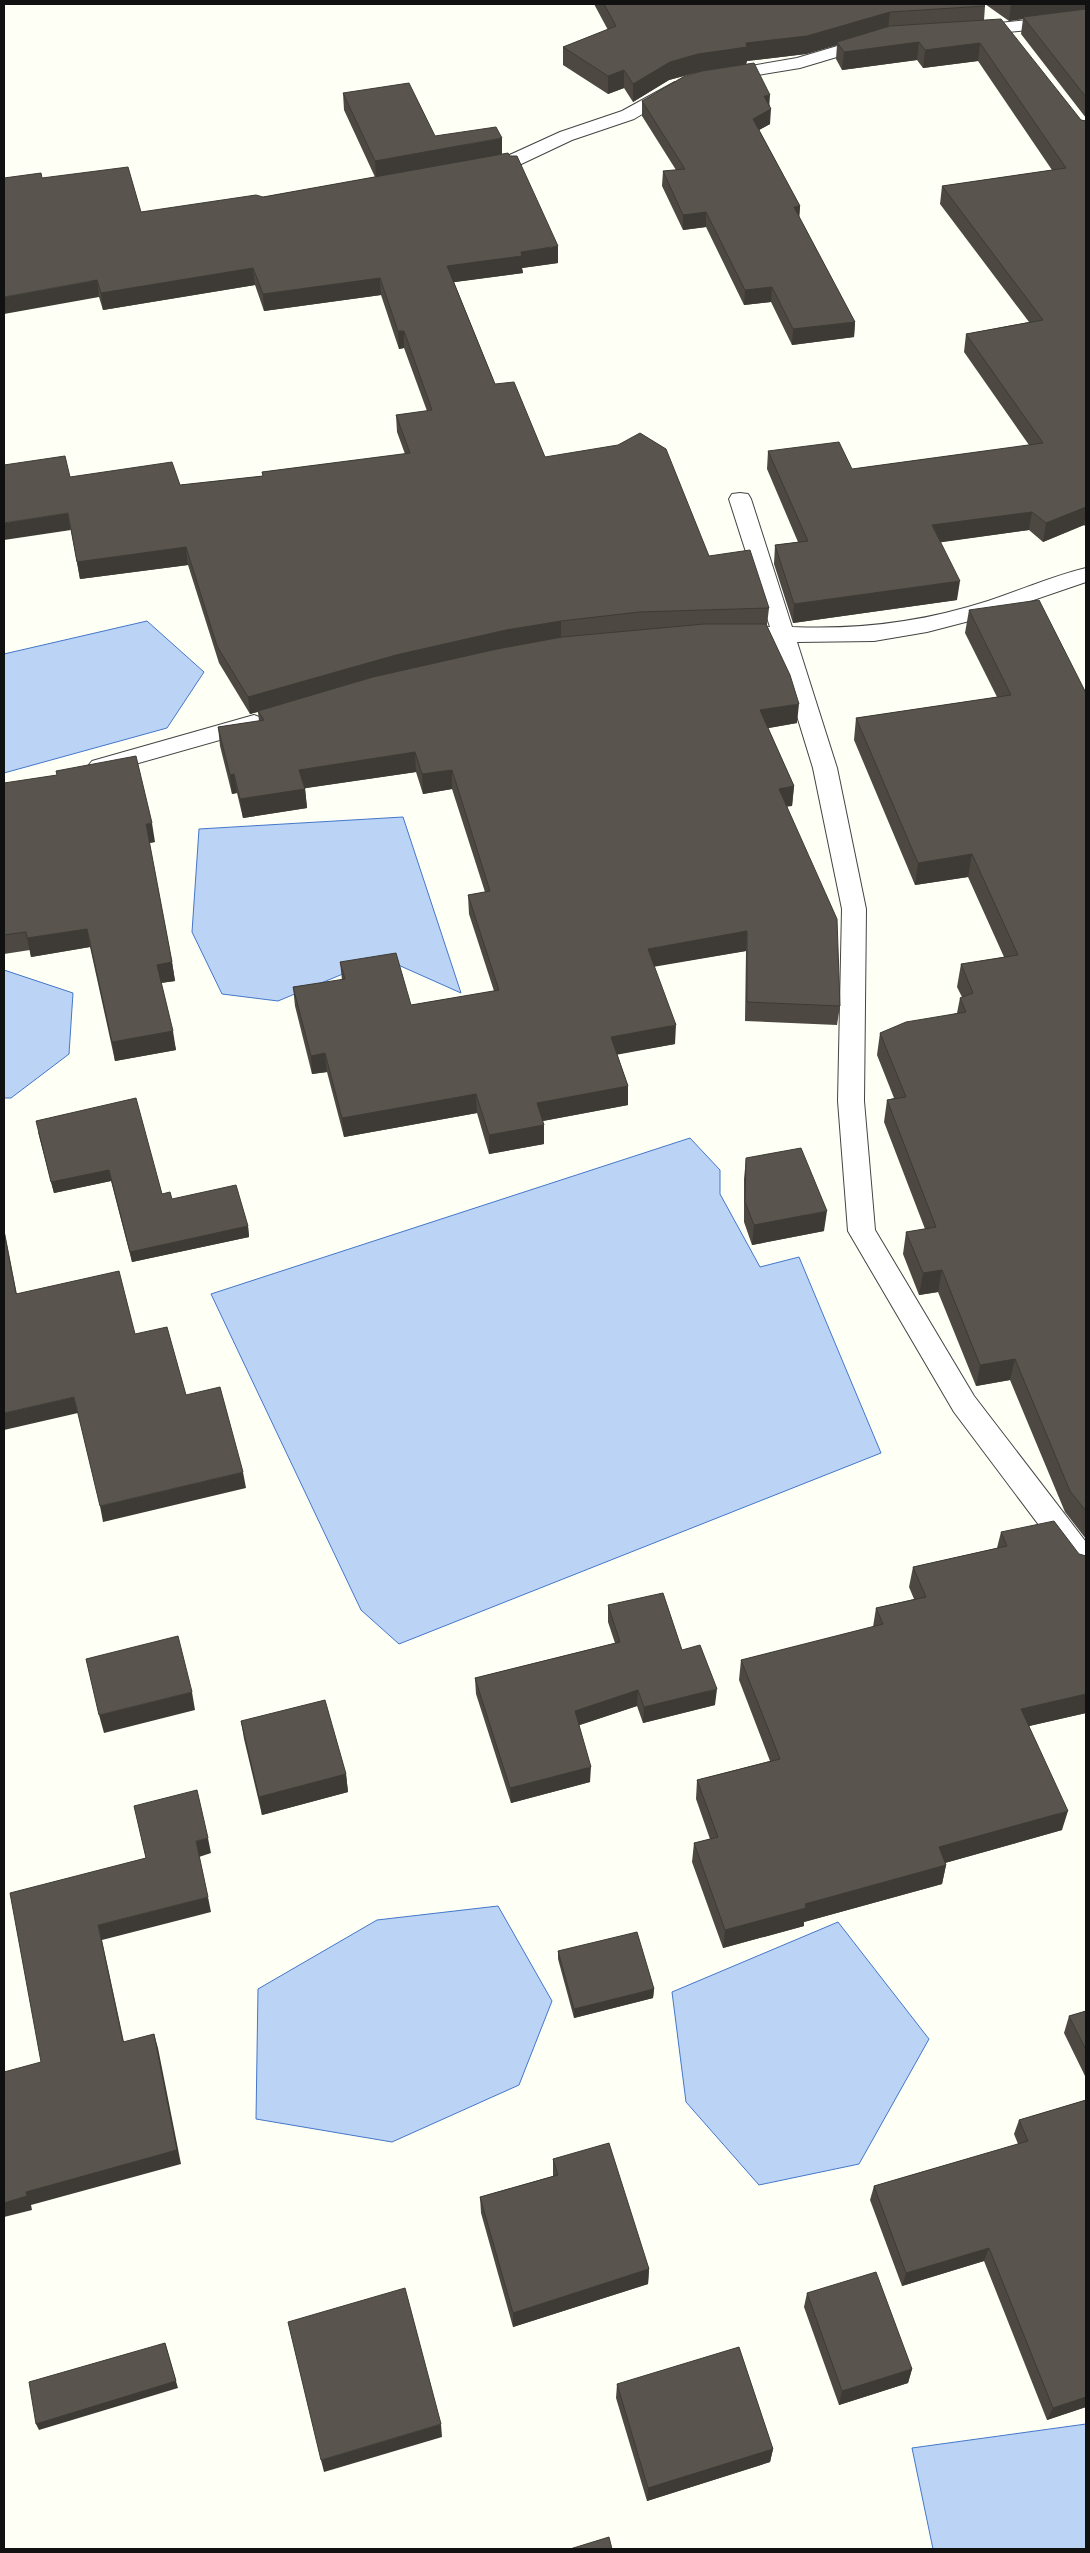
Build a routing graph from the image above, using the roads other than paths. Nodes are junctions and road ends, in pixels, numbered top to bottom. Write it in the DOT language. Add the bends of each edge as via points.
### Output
graph roads {
  1 [pos="985,14"];
  2 [pos="1086,19"];
  3 [pos="1005,29"];
  4 [pos="956,32"];
  5 [pos="888,37"];
  6 [pos="1016,44"];
  7 [pos="463,170"];
  8 [pos="740,499"];
  9 [pos="1086,575"];
  10 [pos="713,634"];
  11 [pos="783,634"];
  12 [pos="272,717"];
  13 [pos="75,771"];
  14 [pos="1086,1564"];
  1 -- 3 [label="street"];
  2 -- 3 [label="street"];
  3 -- 4 [label="street"];
  3 -- 6 [label="street"];
  5 -- 7 [label="street" via="800,64 676,86 628,115 566,136 510,162"];
  8 -- 11 [label="street"];
  9 -- 11 [label="street" via="965,616 904,630 846,636"];
  10 -- 11 [label="street"];
  11 -- 14 [label="street" via="825,768 854,909 852,1101 862,1230 964,1404"];
  12 -- 13 [label="street" via="131,759"];
}
